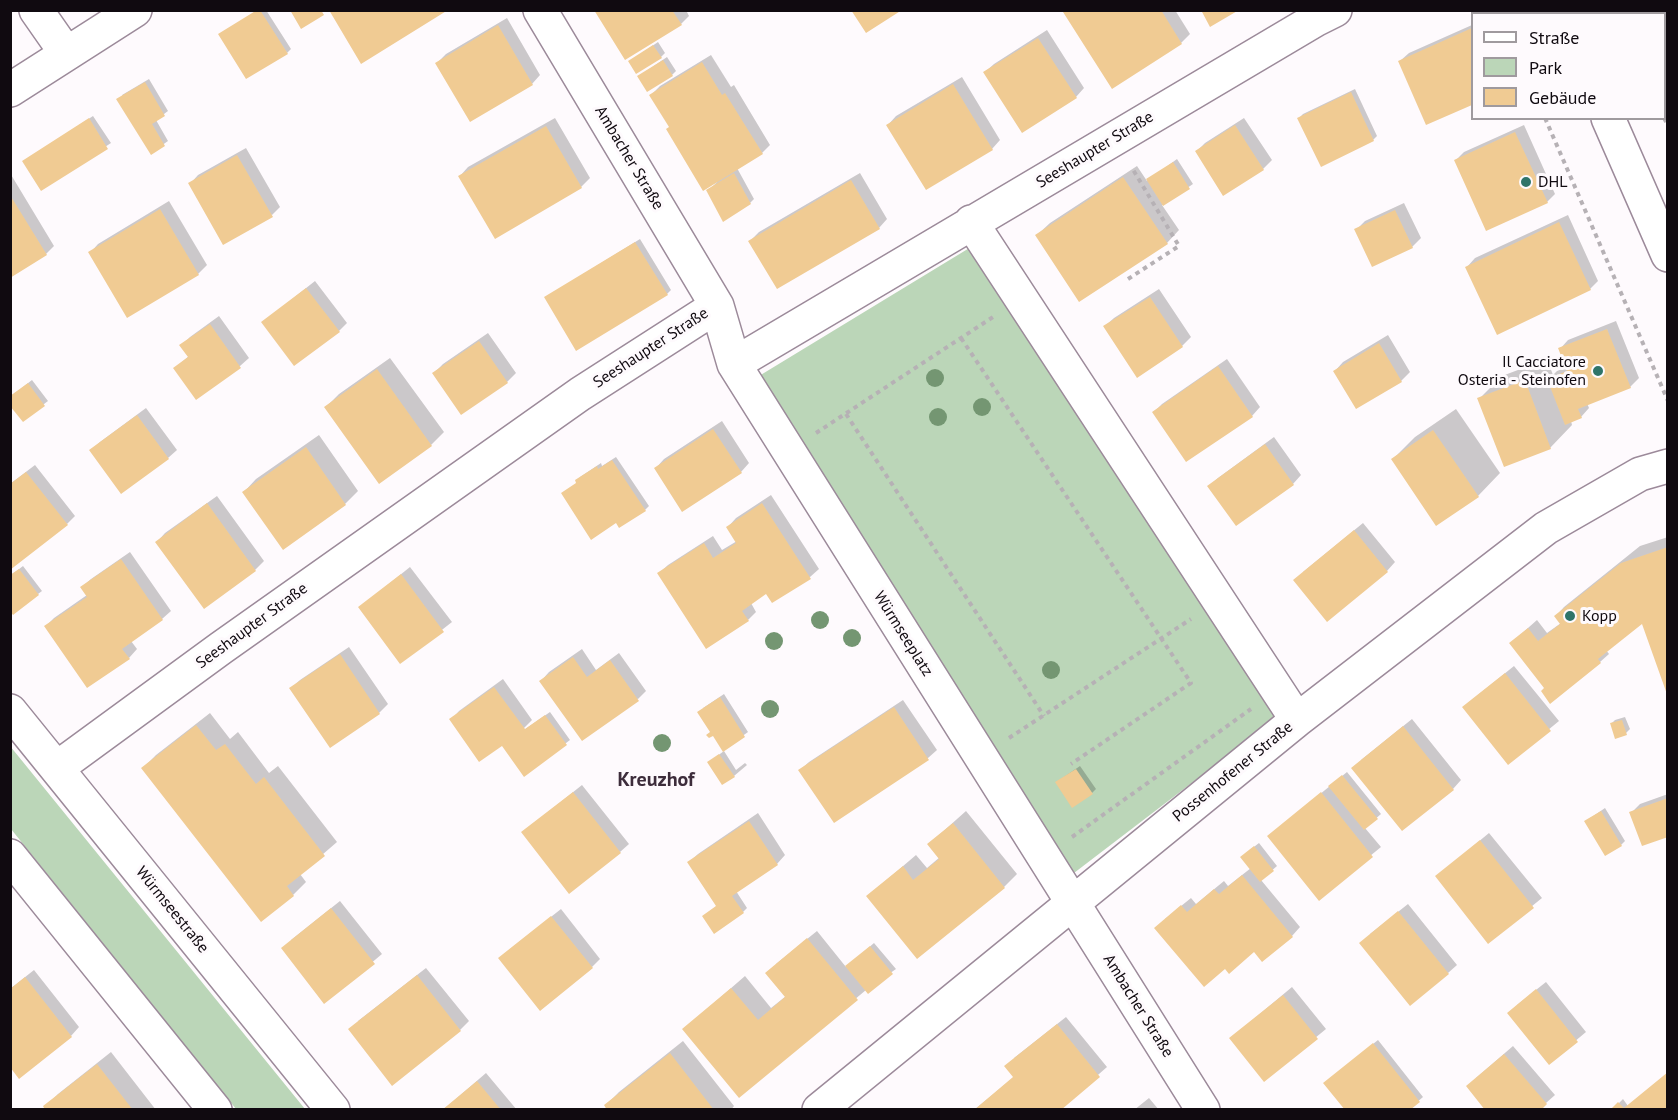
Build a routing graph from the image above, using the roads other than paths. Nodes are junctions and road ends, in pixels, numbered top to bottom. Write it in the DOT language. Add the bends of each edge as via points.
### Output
graph roads {
  1 [pos="36,10"];
  2 [pos="135,10"];
  3 [pos="540,10"];
  4 [pos="1335,10"];
  5 [pos="66,53"];
  6 [pos="10,90"];
  7 [pos="1609,120"];
  8 [pos="971,222"];
  9 [pos="1665,243"];
  10 [pos="717,306"];
  11 [pos="734,364"];
  12 [pos="1668,466"];
  13 [pos="10,711"];
  14 [pos="1297,720"];
  15 [pos="57,768"];
  16 [pos="10,856"];
  17 [pos="1074,903"];
  18 [pos="215,1110"];
  19 [pos="333,1110"];
  20 [pos="819,1110"];
  21 [pos="1203,1110"];
  1 -- 5 [label="street"];
  2 -- 5 [label="street"];
  3 -- 10 [label="street, Ambacher Straße"];
  4 -- 8 [label="street, Seeshaupter Straße"];
  5 -- 6 [label="street"];
  7 -- 9 [label="street"];
  8 -- 11 [label="street, Seeshaupter Straße"];
  8 -- 14 [label="street"];
  10 -- 11 [label="street, Seeshaupter Straße"];
  10 -- 15 [label="street, Seeshaupter Straße" via="580,394"];
  11 -- 17 [label="street, Würmseeplatz"];
  12 -- 14 [label="street, Possenhofener Straße" via="1640,474 1546,528"];
  13 -- 15 [label="street, Würmseestraße"];
  14 -- 17 [label="street, Possenhofener Straße"];
  15 -- 19 [label="street, Würmseestraße"];
  16 -- 18 [label="street"];
  17 -- 20 [label="street, Possenhofener Straße"];
  17 -- 21 [label="street, Ambacher Straße"];
}
